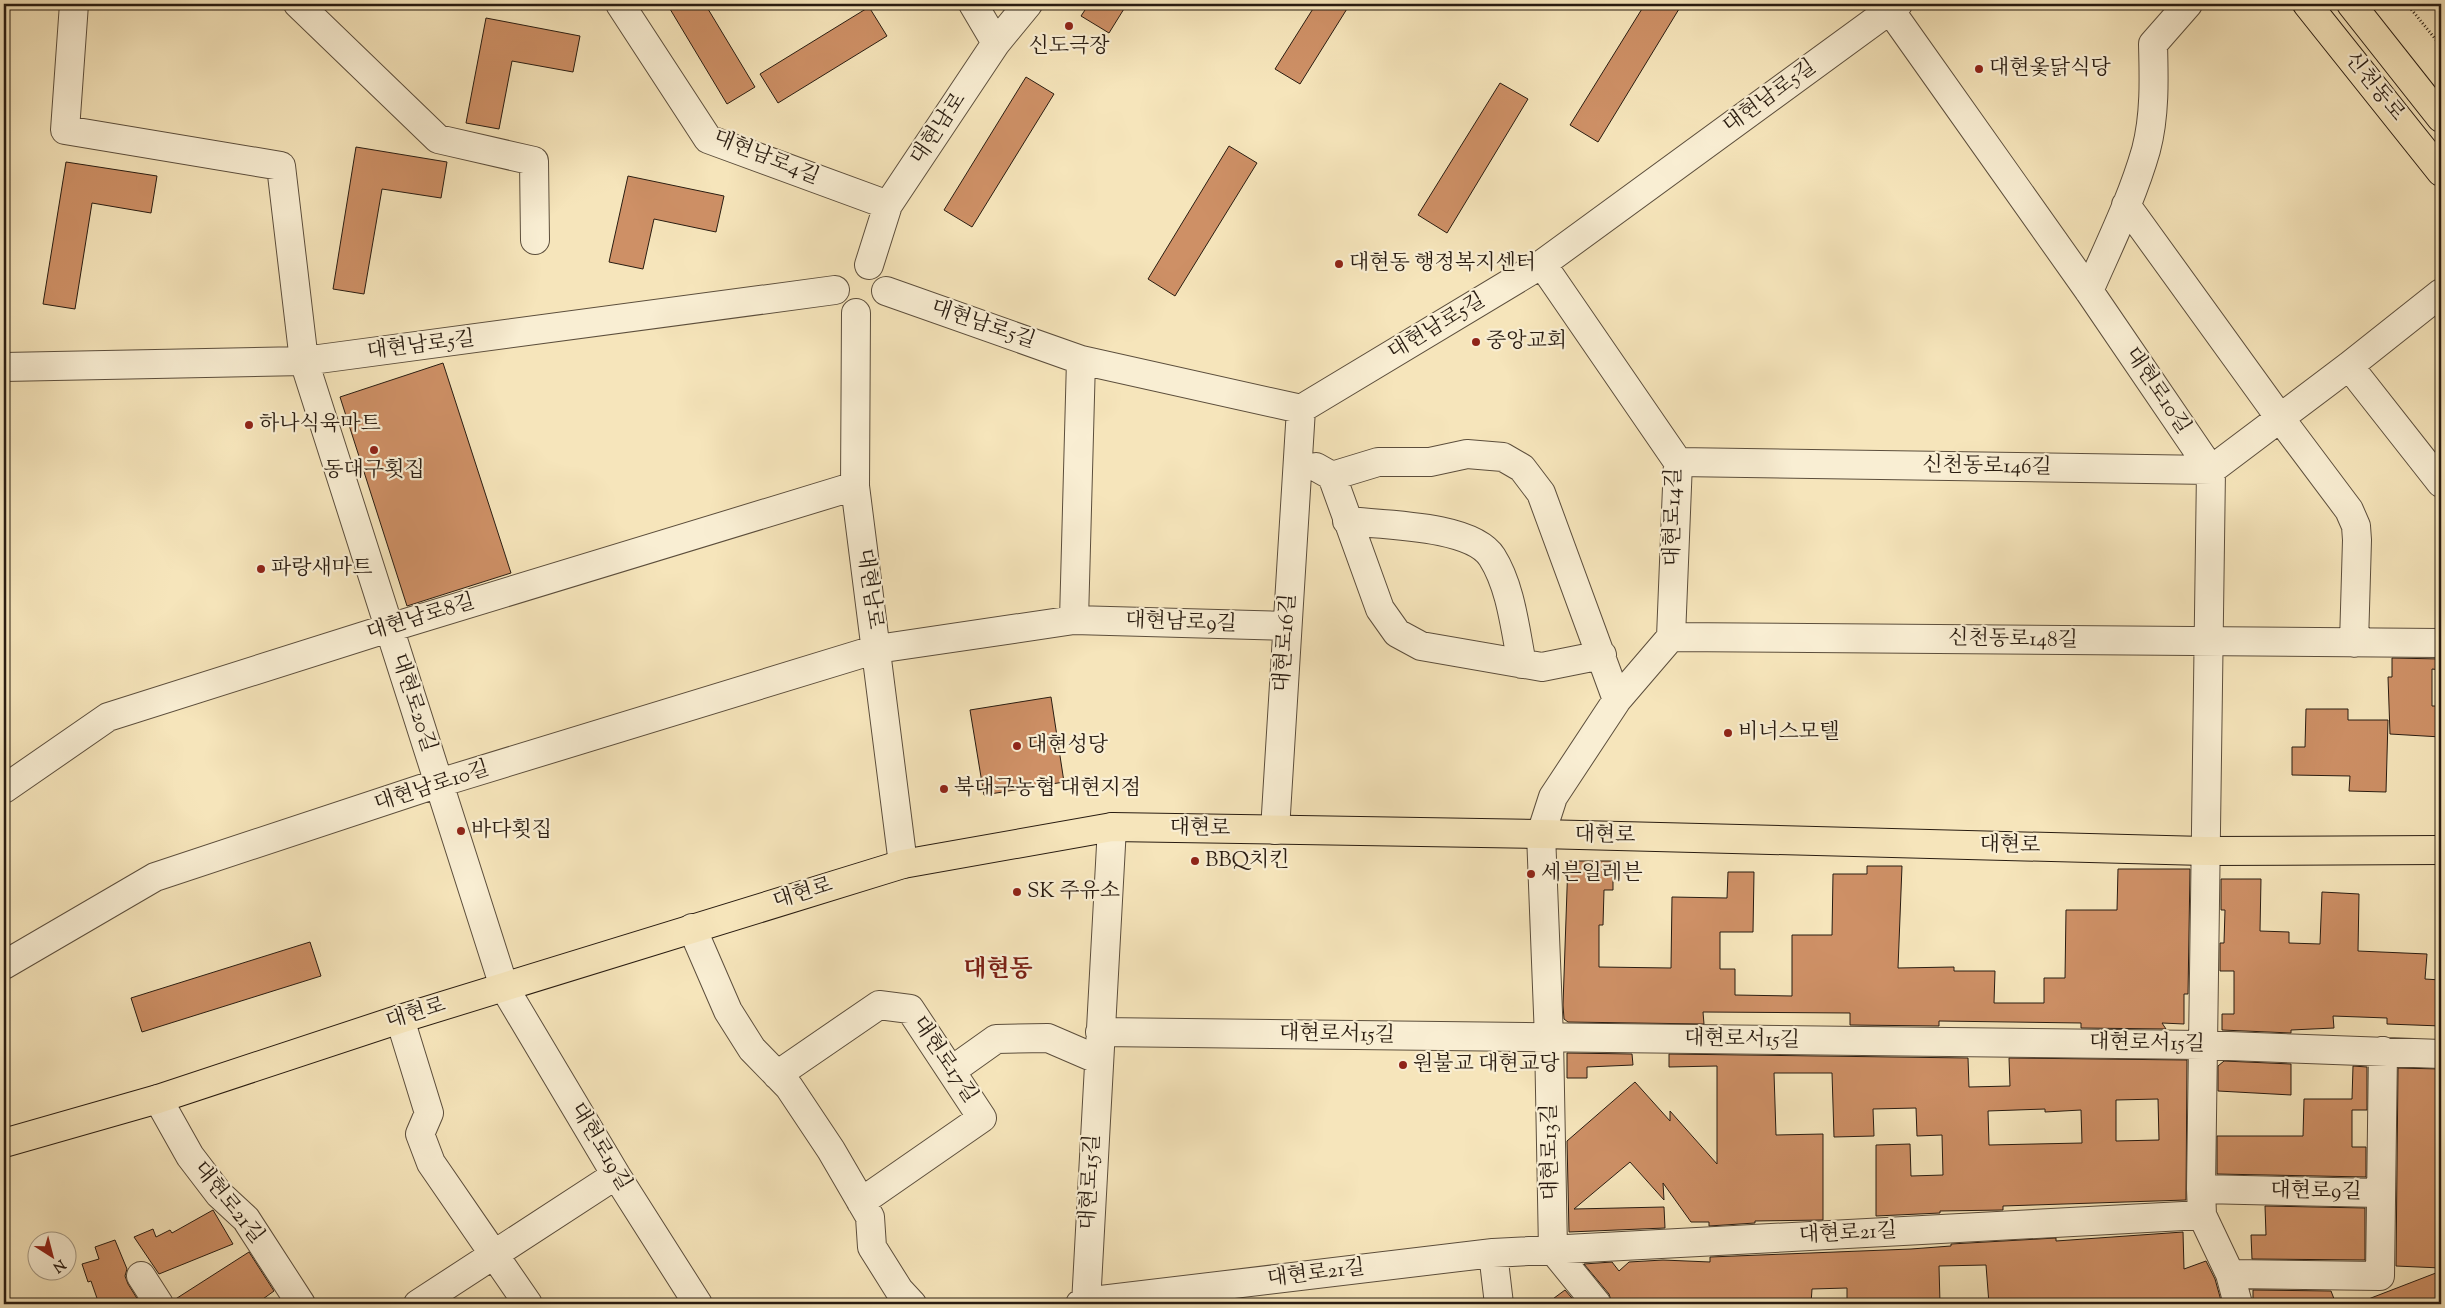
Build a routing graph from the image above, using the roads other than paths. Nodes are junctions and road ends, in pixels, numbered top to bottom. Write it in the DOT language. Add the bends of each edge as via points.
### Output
graph roads {
  1 [pos="74,4"];
  2 [pos="298,4"];
  3 [pos="620,4"];
  4 [pos="973,4"];
  5 [pos="1028,4"];
  6 [pos="2188,4"];
  7 [pos="2307,4"];
  8 [pos="2351,4"];
  9 [pos="1890,6"];
  10 [pos="996,43"];
  11 [pos="2441,118"];
  12 [pos="2441,172"];
  13 [pos="2126,205"];
  14 [pos="888,206"];
  15 [pos="535,240"];
  16 [pos="1542,264"];
  17 [pos="869,265"];
  18 [pos="835,290"];
  19 [pos="886,291"];
  20 [pos="2089,291"];
  21 [pos="2441,293"];
  22 [pos="856,313"];
  23 [pos="1081,360"];
  24 [pos="304,361"];
  25 [pos="2350,366"];
  26 [pos="4,367"];
  27 [pos="1301,409"];
  28 [pos="2280,418"];
  29 [pos="1298,456"];
  30 [pos="1678,462"];
  31 [pos="2211,470"];
  32 [pos="1332,476"];
  33 [pos="2441,483"];
  34 [pos="856,486"];
  35 [pos="1347,522"];
  36 [pos="1074,620"];
  37 [pos="1287,626"];
  38 [pos="389,628"];
  39 [pos="1671,637"];
  40 [pos="2208,642"];
  41 [pos="2354,643"];
  42 [pos="2441,644"];
  43 [pos="877,649"];
  44 [pos="1602,655"];
  45 [pos="1522,664"];
  46 [pos="1617,700"];
  47 [pos="439,783"];
  48 [pos="4,789"];
  49 [pos="1112,827"];
  50 [pos="1275,830"];
  51 [pos="1541,834"];
  52 [pos="2441,850"];
  53 [pos="2204,851"];
  54 [pos="903,864"];
  55 [pos="692,928"];
  56 [pos="4,965"];
  57 [pos="504,987"];
  58 [pos="400,1019"];
  59 [pos="1100,1032"];
  60 [pos="1549,1038"];
  61 [pos="2202,1045"];
  62 [pos="2383,1051"];
  63 [pos="2441,1054"];
  64 [pos="1099,1060"];
  65 [pos="951,1071"];
  66 [pos="777,1075"];
  67 [pos="158,1099"];
  68 [pos="4,1143"];
  69 [pos="616,1175"];
  70 [pos="2380,1193"];
  71 [pos="861,1202"];
  72 [pos="2201,1202"];
  73 [pos="1553,1250"];
  74 [pos="1493,1253"];
  75 [pos="494,1254"];
  76 [pos="2230,1274"];
  77 [pos="141,1276"];
  78 [pos="293,1302"];
  79 [pos="159,1304"];
  80 [pos="418,1304"];
  81 [pos="528,1304"];
  82 [pos="698,1304"];
  83 [pos="912,1304"];
  84 [pos="1084,1304"];
  85 [pos="1499,1304"];
  86 [pos="1598,1304"];
  87 [pos="2238,1304"];
  1 -- 24 [label="street, 대현로20길" via="65,130 281,166"];
  2 -- 15 [label="street" via="438,139 534,161"];
  3 -- 14 [label="street, 대현남로4길" via="708,139"];
  4 -- 10 [label="street"];
  5 -- 10 [label="street, 대현남로"];
  6 -- 13 [label="street" via="2153,44 2154,91 2146,149"];
  7 -- 12 [label="main road, 신천동로"];
  8 -- 11 [label="main road, 신천동로"];
  9 -- 16 [label="street, 대현남로5길"];
  9 -- 20 [label="street, 대현로10길"];
  10 -- 14 [label="street, 대현남로"];
  13 -- 20 [label="street"];
  13 -- 28 [label="street"];
  14 -- 17 [label="street, 대현남로"];
  16 -- 27 [label="street, 대현남로5길"];
  16 -- 30 [label="street, 대현로14길"];
  17 -- 18 [label="street" via="853,264 845,268"];
  17 -- 19 [label="street" via="882,275"];
  18 -- 22 [label="street" via="841,306"];
  18 -- 24 [label="street, 대현남로5길"];
  19 -- 22 [label="street" via="872,311"];
  19 -- 23 [label="street, 대현남로5길"];
  20 -- 31 [label="street, 대현로10길"];
  21 -- 25 [label="street"];
  22 -- 34 [label="street, 대현남로"];
  23 -- 27 [label="street, 대현남로5길"];
  23 -- 36 [label="street"];
  24 -- 26 [label="street, 대현남로5길"];
  24 -- 38 [label="street, 대현로20길"];
  25 -- 28 [label="street"];
  25 -- 33 [label="street"];
  27 -- 29 [label="street, 대현로16길"];
  28 -- 31 [label="street"];
  28 -- 41 [label="street" via="2349,510 2356,526"];
  29 -- 32 [label="street"];
  29 -- 37 [label="street, 대현로16길"];
  30 -- 31 [label="street, 신천동로146길"];
  30 -- 39 [label="street, 대현로14길"];
  31 -- 40 [label="street"];
  32 -- 35 [label="street"];
  32 -- 44 [label="street" via="1378,462 1430,462 1467,454 1503,457 1522,468 1541,494"];
  34 -- 38 [label="street, 대현남로8길"];
  34 -- 43 [label="street, 대현남로"];
  35 -- 45 [label="street" via="1380,609 1397,633 1421,646"];
  35 -- 45 [label="street" via="1452,533 1475,540 1492,556 1506,589"];
  36 -- 37 [label="street, 대현남로9길"];
  36 -- 43 [label="street, 대현남로9길"];
  37 -- 50 [label="street, 대현로16길"];
  38 -- 47 [label="street, 대현로20길"];
  38 -- 48 [label="street, 대현남로8길" via="108,717"];
  39 -- 40 [label="street, 신천동로148길"];
  39 -- 46 [label="street"];
  40 -- 41 [label="street, 신천동로148길"];
  40 -- 53 [label="street"];
  41 -- 42 [label="street, 신천동로148길"];
  43 -- 47 [label="street, 대현남로10길"];
  43 -- 54 [label="street, 대현남로"];
  44 -- 45 [label="street" via="1542,667"];
  44 -- 46 [label="street"];
  46 -- 51 [label="street" via="1553,797"];
  47 -- 56 [label="street, 대현남로10길" via="155,876"];
  47 -- 57 [label="street, 대현로20길"];
  49 -- 50 [label="main road, 대현로"];
  49 -- 54 [label="main road, 대현로"];
  49 -- 59 [label="street, 대현로15길"];
  50 -- 51 [label="main road, 대현로"];
  51 -- 53 [label="main road, 대현로"];
  51 -- 60 [label="street, 대현로13길"];
  52 -- 53 [label="main road, 대현로"];
  53 -- 61 [label="street"];
  54 -- 55 [label="main road, 대현로"];
  55 -- 57 [label="main road, 대현로"];
  55 -- 66 [label="street" via="728,1010 752,1049"];
  57 -- 58 [label="main road, 대현로"];
  57 -- 69 [label="street, 대현로19길"];
  58 -- 67 [label="main road, 대현로"];
  58 -- 75 [label="street" via="429,1113 420,1134 432,1163"];
  59 -- 60 [label="street, 대현로서15길"];
  59 -- 64 [label="street, 대현로15길"];
  60 -- 61 [label="street, 대현로서15길"];
  60 -- 73 [label="street, 대현로13길"];
  61 -- 62 [label="street, 대현로서15길"];
  61 -- 72 [label="street"];
  62 -- 63 [label="street, 대현로서15길"];
  62 -- 70 [label="street"];
  64 -- 65 [label="street" via="1048,1038 996,1039"];
  64 -- 84 [label="street, 대현로15길"];
  65 -- 66 [label="street, 대현로17길" via="910,1009 880,1005"];
  65 -- 71 [label="street, 대현로17길" via="982,1118"];
  66 -- 71 [label="street" via="789,1086"];
  67 -- 68 [label="main road, 대현로"];
  67 -- 78 [label="street, 대현로21길" via="190,1156 219,1194 246,1219"];
  69 -- 75 [label="street"];
  69 -- 82 [label="street, 대현로19길"];
  70 -- 72 [label="street, 대현로9길"];
  70 -- 76 [label="street, 대현로9길" via="2380,1276"];
  71 -- 83 [label="street" via="870,1217 872,1247 899,1290"];
  72 -- 73 [label="street, 대현로21길"];
  72 -- 76 [label="street"];
  73 -- 74 [label="street, 대현로21길"];
  73 -- 86 [label="street"];
  74 -- 84 [label="street, 대현로21길"];
  74 -- 85 [label="street"];
  75 -- 80 [label="street"];
  75 -- 81 [label="street"];
  76 -- 87 [label="street"];
  77 -- 79 [label="street"];
}
